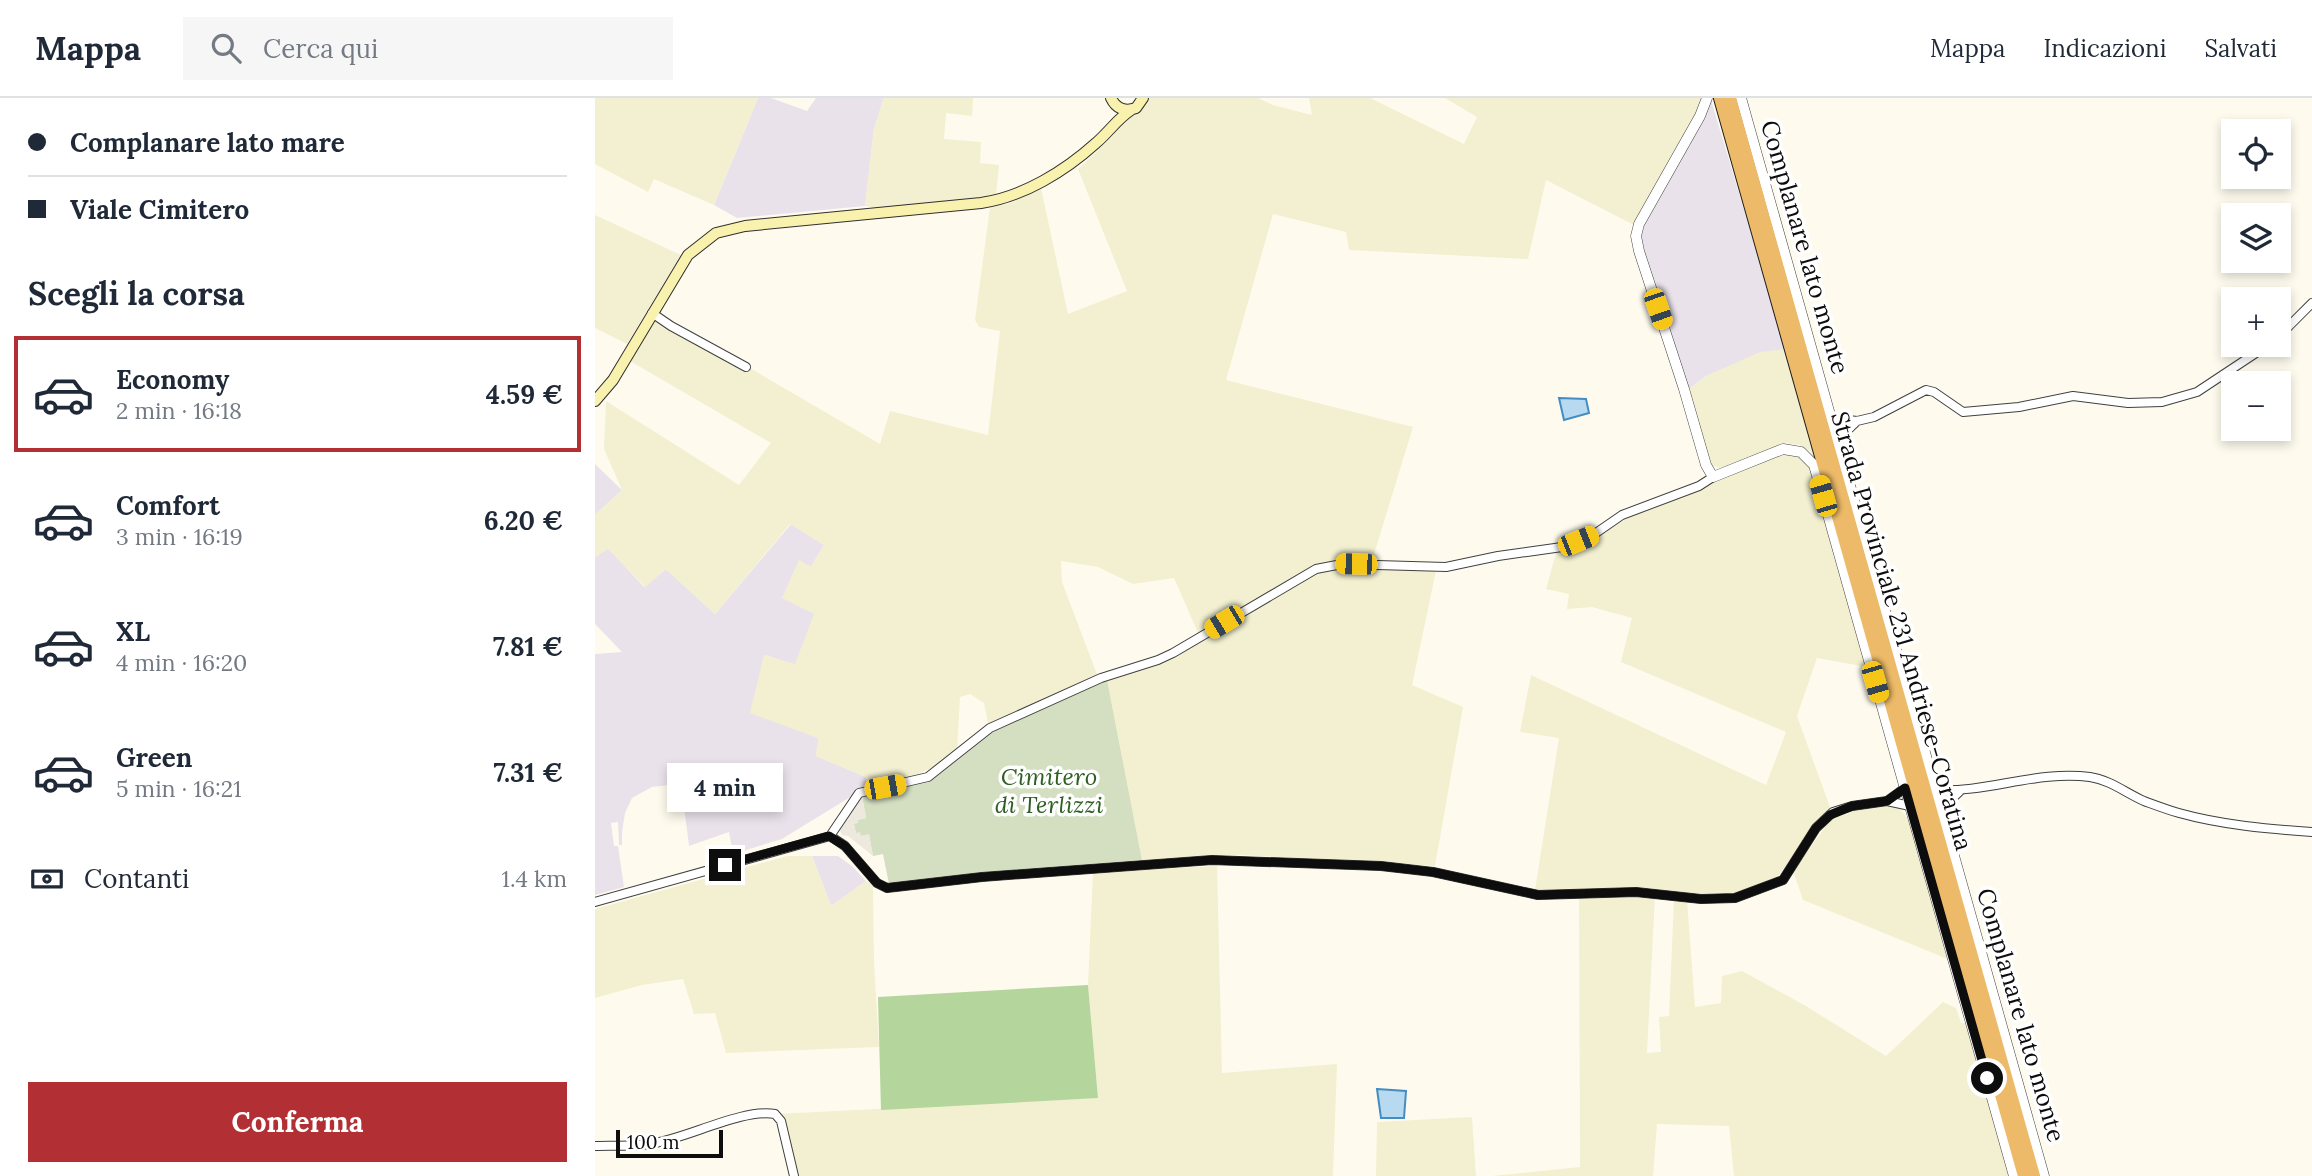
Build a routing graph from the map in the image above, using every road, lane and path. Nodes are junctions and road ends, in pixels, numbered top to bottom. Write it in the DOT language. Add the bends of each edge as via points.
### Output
graph roads {
  1 [pos="1143,98"];
  2 [pos="1707,98"];
  3 [pos="1720,98"];
  4 [pos="1730,98"];
  5 [pos="1741,98"];
  6 [pos="1113,101"];
  7 [pos="1131,110"];
  8 [pos="1112,125"];
  9 [pos="2312,303"];
  10 [pos="652,313"];
  11 [pos="2291,324"];
  12 [pos="2251,357"];
  13 [pos="746,367"];
  14 [pos="595,401"];
  15 [pos="1831,418"];
  16 [pos="1857,421"];
  17 [pos="1837,440"];
  18 [pos="1713,477"];
  19 [pos="1905,788"];
  20 [pos="1936,790"];
  21 [pos="1960,791"];
  22 [pos="1887,801"];
  23 [pos="1910,806"];
  24 [pos="1941,809"];
  25 [pos="2312,832"];
  26 [pos="829,836"];
  27 [pos="595,902"];
  28 [pos="595,1146"];
  29 [pos="795,1176"];
  30 [pos="2014,1176"];
  31 [pos="2024,1176"];
  32 [pos="2034,1176"];
  33 [pos="2044,1176"];
  1 -- 7 [label="main road"];
  2 -- 18 [label="street" via="1636,236"];
  3 -- 31 [label="highway, Strada Provinciale 231 Andriese-Coratina"];
  4 -- 32 [label="highway, Strada Provinciale 231 Andriese-Coratina"];
  5 -- 15 [label="street, Complanare lato monte"];
  6 -- 7 [label="main road" via="1121,109"];
  6 -- 8 [label="main road"];
  7 -- 8 [label="main road"];
  8 -- 10 [label="main road" via="1074,160 1007,198 716,233 684,259"];
  9 -- 11 [label="street"];
  10 -- 13 [label="street"];
  10 -- 14 [label="main road" via="613,380"];
  12 -- 16 [label="street" via="2197,392 2173,400 2128,403 2066,396 2019,407 1963,412 1926,390 1886,412"];
  15 -- 16 [label="street"];
  15 -- 17 [label="street, Complanare lato monte"];
  16 -- 17 [label="street"];
  17 -- 20 [label="street, Complanare lato monte"];
  18 -- 19 [label="street" via="1781,449 1799,451 1812,463"];
  18 -- 26 [label="street" via="1631,511 1593,535 1562,547 1446,567 1342,564 1316,569 1173,653 1101,678 990,728 928,777 867,790 856,797"];
  19 -- 22 [label="street"];
  19 -- 23 [label="street"];
  20 -- 21 [label="street"];
  20 -- 24 [label="street, Complanare lato monte"];
  21 -- 24 [label="street"];
  21 -- 25 [label="street" via="2035,779 2090,777 2179,813"];
  22 -- 23 [label="street"];
  22 -- 26 [label="street" via="1830,815 1816,828 1783,880 1735,898 1636,892 1538,895 1433,872 1381,866 1212,860 887,888"];
  23 -- 30 [label="street"];
  24 -- 33 [label="street, Complanare lato monte"];
  26 -- 27 [label="street"];
  28 -- 29 [label="street" via="650,1144 770,1113 781,1121"];
}
